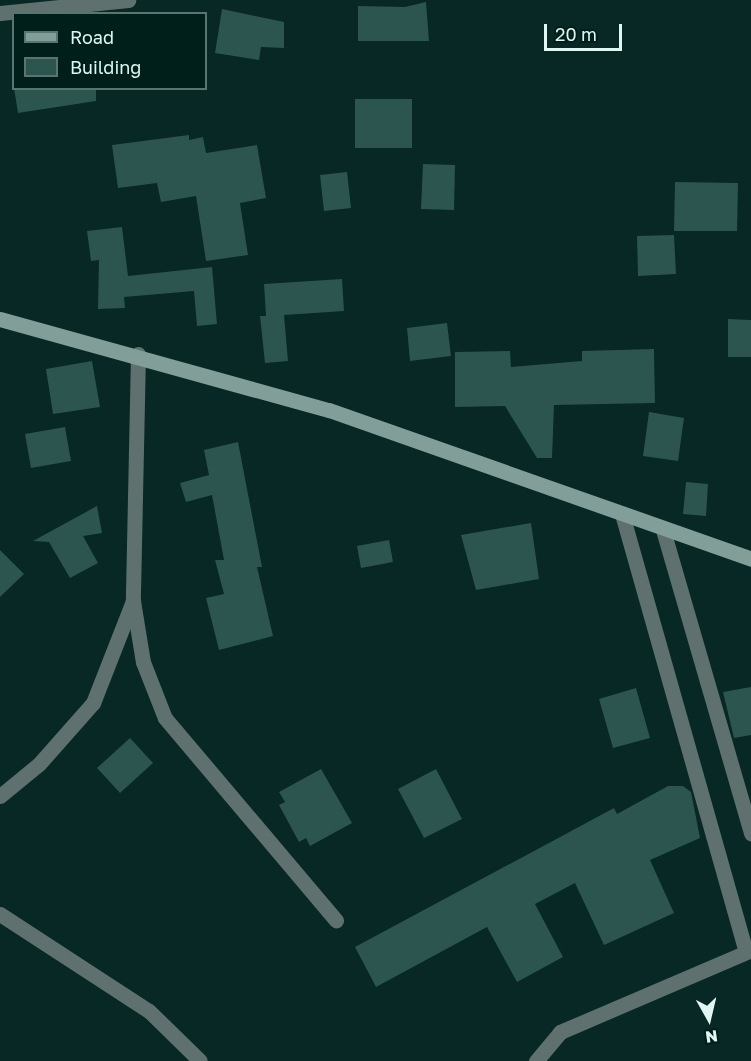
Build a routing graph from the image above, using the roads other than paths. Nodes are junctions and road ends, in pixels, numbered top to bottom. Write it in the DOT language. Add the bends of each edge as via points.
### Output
graph roads {
  1 [pos="128,0"];
  2 [pos="0,13"];
  3 [pos="0,319"];
  4 [pos="138,354"];
  5 [pos="622,514"];
  6 [pos="663,530"];
  7 [pos="751,559"];
  8 [pos="133,601"];
  9 [pos="0,796"];
  10 [pos="751,832"];
  11 [pos="0,914"];
  12 [pos="336,920"];
  13 [pos="749,951"];
  14 [pos="200,1061"];
  15 [pos="536,1061"];
  1 -- 2 [label="street"];
  3 -- 4 [label="street"];
  4 -- 5 [label="street" via="480,460"];
  4 -- 8 [label="street"];
  5 -- 6 [label="street"];
  5 -- 13 [label="street"];
  6 -- 7 [label="street"];
  6 -- 10 [label="street"];
  8 -- 9 [label="street" via="93,703 39,764"];
  8 -- 12 [label="street" via="143,662 165,718"];
  11 -- 14 [label="street" via="149,1011"];
  13 -- 15 [label="street" via="560,1032"];
}
